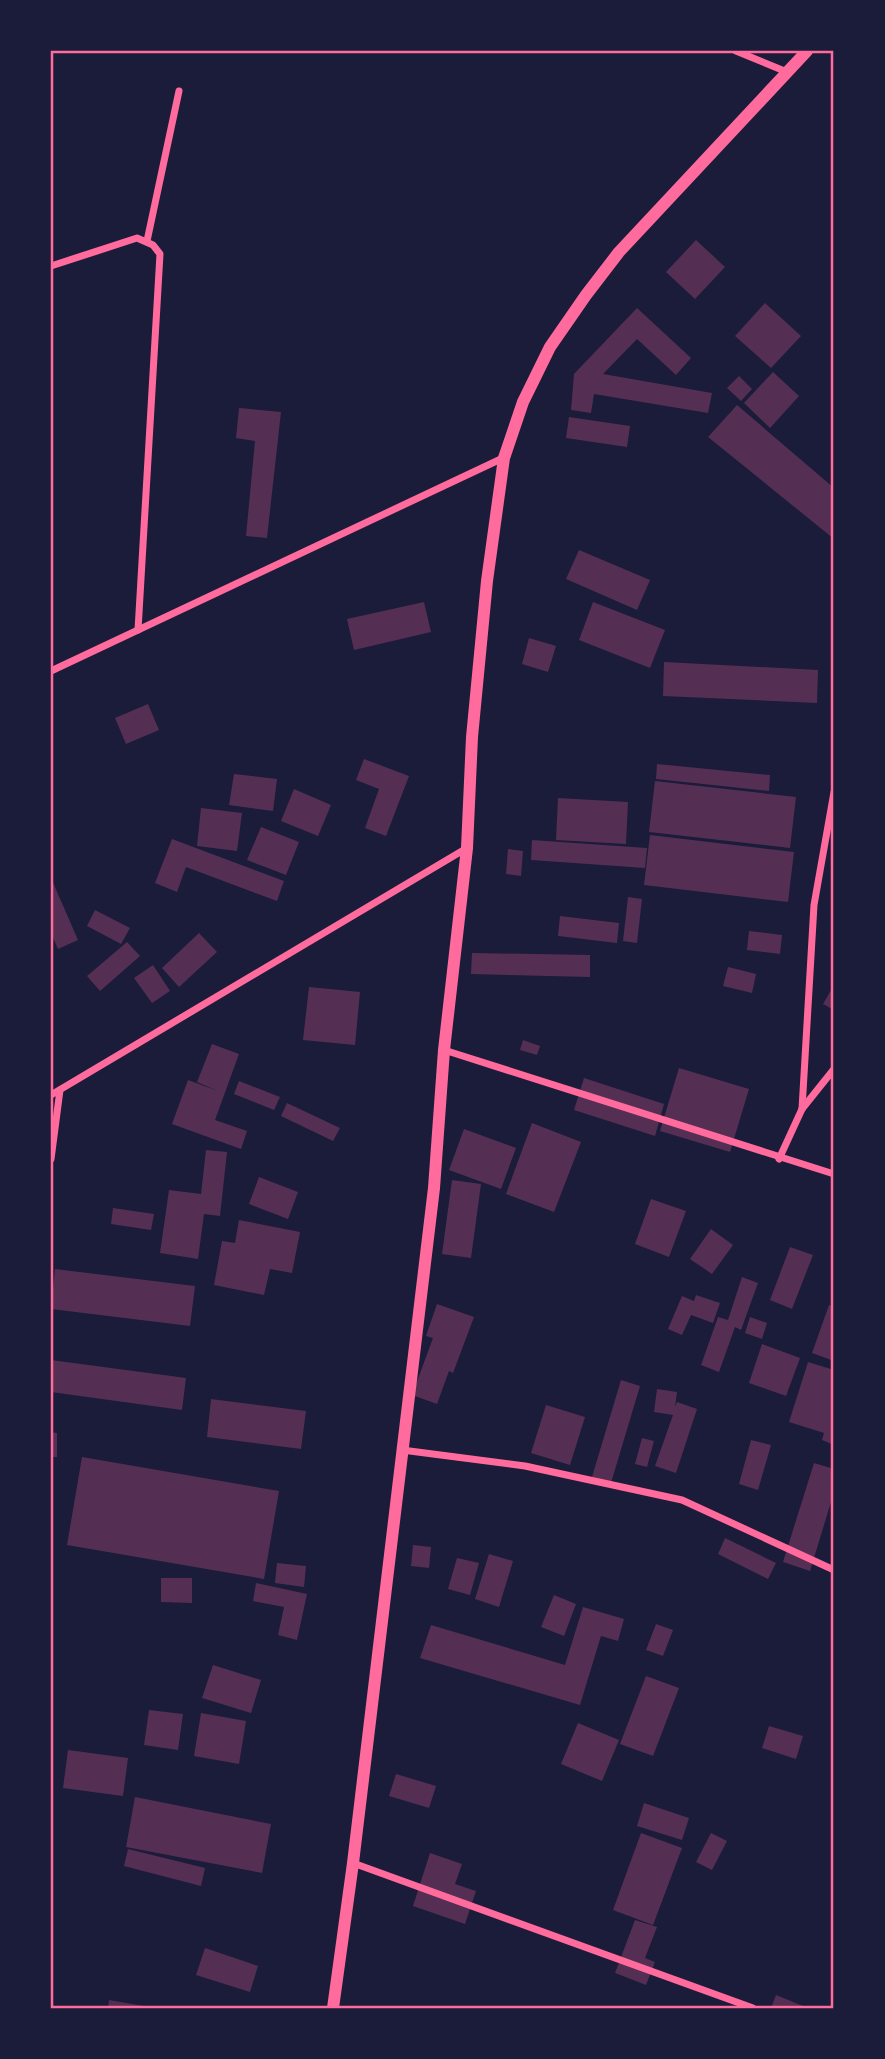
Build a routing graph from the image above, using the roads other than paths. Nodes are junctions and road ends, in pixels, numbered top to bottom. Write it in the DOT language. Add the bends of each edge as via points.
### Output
graph roads {
  1 [pos="736,51"];
  2 [pos="807,51"];
  3 [pos="787,72"];
  4 [pos="179,91"];
  5 [pos="147,241"];
  6 [pos="51,266"];
  7 [pos="504,458"];
  8 [pos="138,630"];
  9 [pos="51,671"];
  10 [pos="834,792"];
  11 [pos="467,848"];
  12 [pos="444,1050"];
  13 [pos="834,1069"];
  14 [pos="60,1090"];
  15 [pos="51,1095"];
  16 [pos="802,1109"];
  17 [pos="51,1159"];
  18 [pos="779,1159"];
  19 [pos="834,1174"];
  20 [pos="401,1450"];
  21 [pos="834,1570"];
  22 [pos="354,1863"];
  23 [pos="333,2008"];
  24 [pos="752,2008"];
  1 -- 3 [label="street"];
  2 -- 3 [label="street"];
  3 -- 7 [label="street" via="620,252 586,295 550,347 523,401"];
  4 -- 5 [label="street"];
  5 -- 6 [label="street" via="137,238"];
  5 -- 8 [label="street" via="160,254"];
  7 -- 8 [label="street"];
  7 -- 11 [label="street" via="472,737"];
  8 -- 9 [label="street"];
  10 -- 16 [label="street" via="814,905"];
  11 -- 12 [label="street"];
  11 -- 14 [label="street"];
  12 -- 18 [label="street"];
  12 -- 20 [label="street" via="433,1188"];
  13 -- 16 [label="street"];
  14 -- 15 [label="street"];
  14 -- 17 [label="street"];
  16 -- 18 [label="street"];
  18 -- 19 [label="street"];
  20 -- 21 [label="street" via="525,1466 682,1500"];
  20 -- 22 [label="street"];
  22 -- 23 [label="street"];
  22 -- 24 [label="street"];
}
